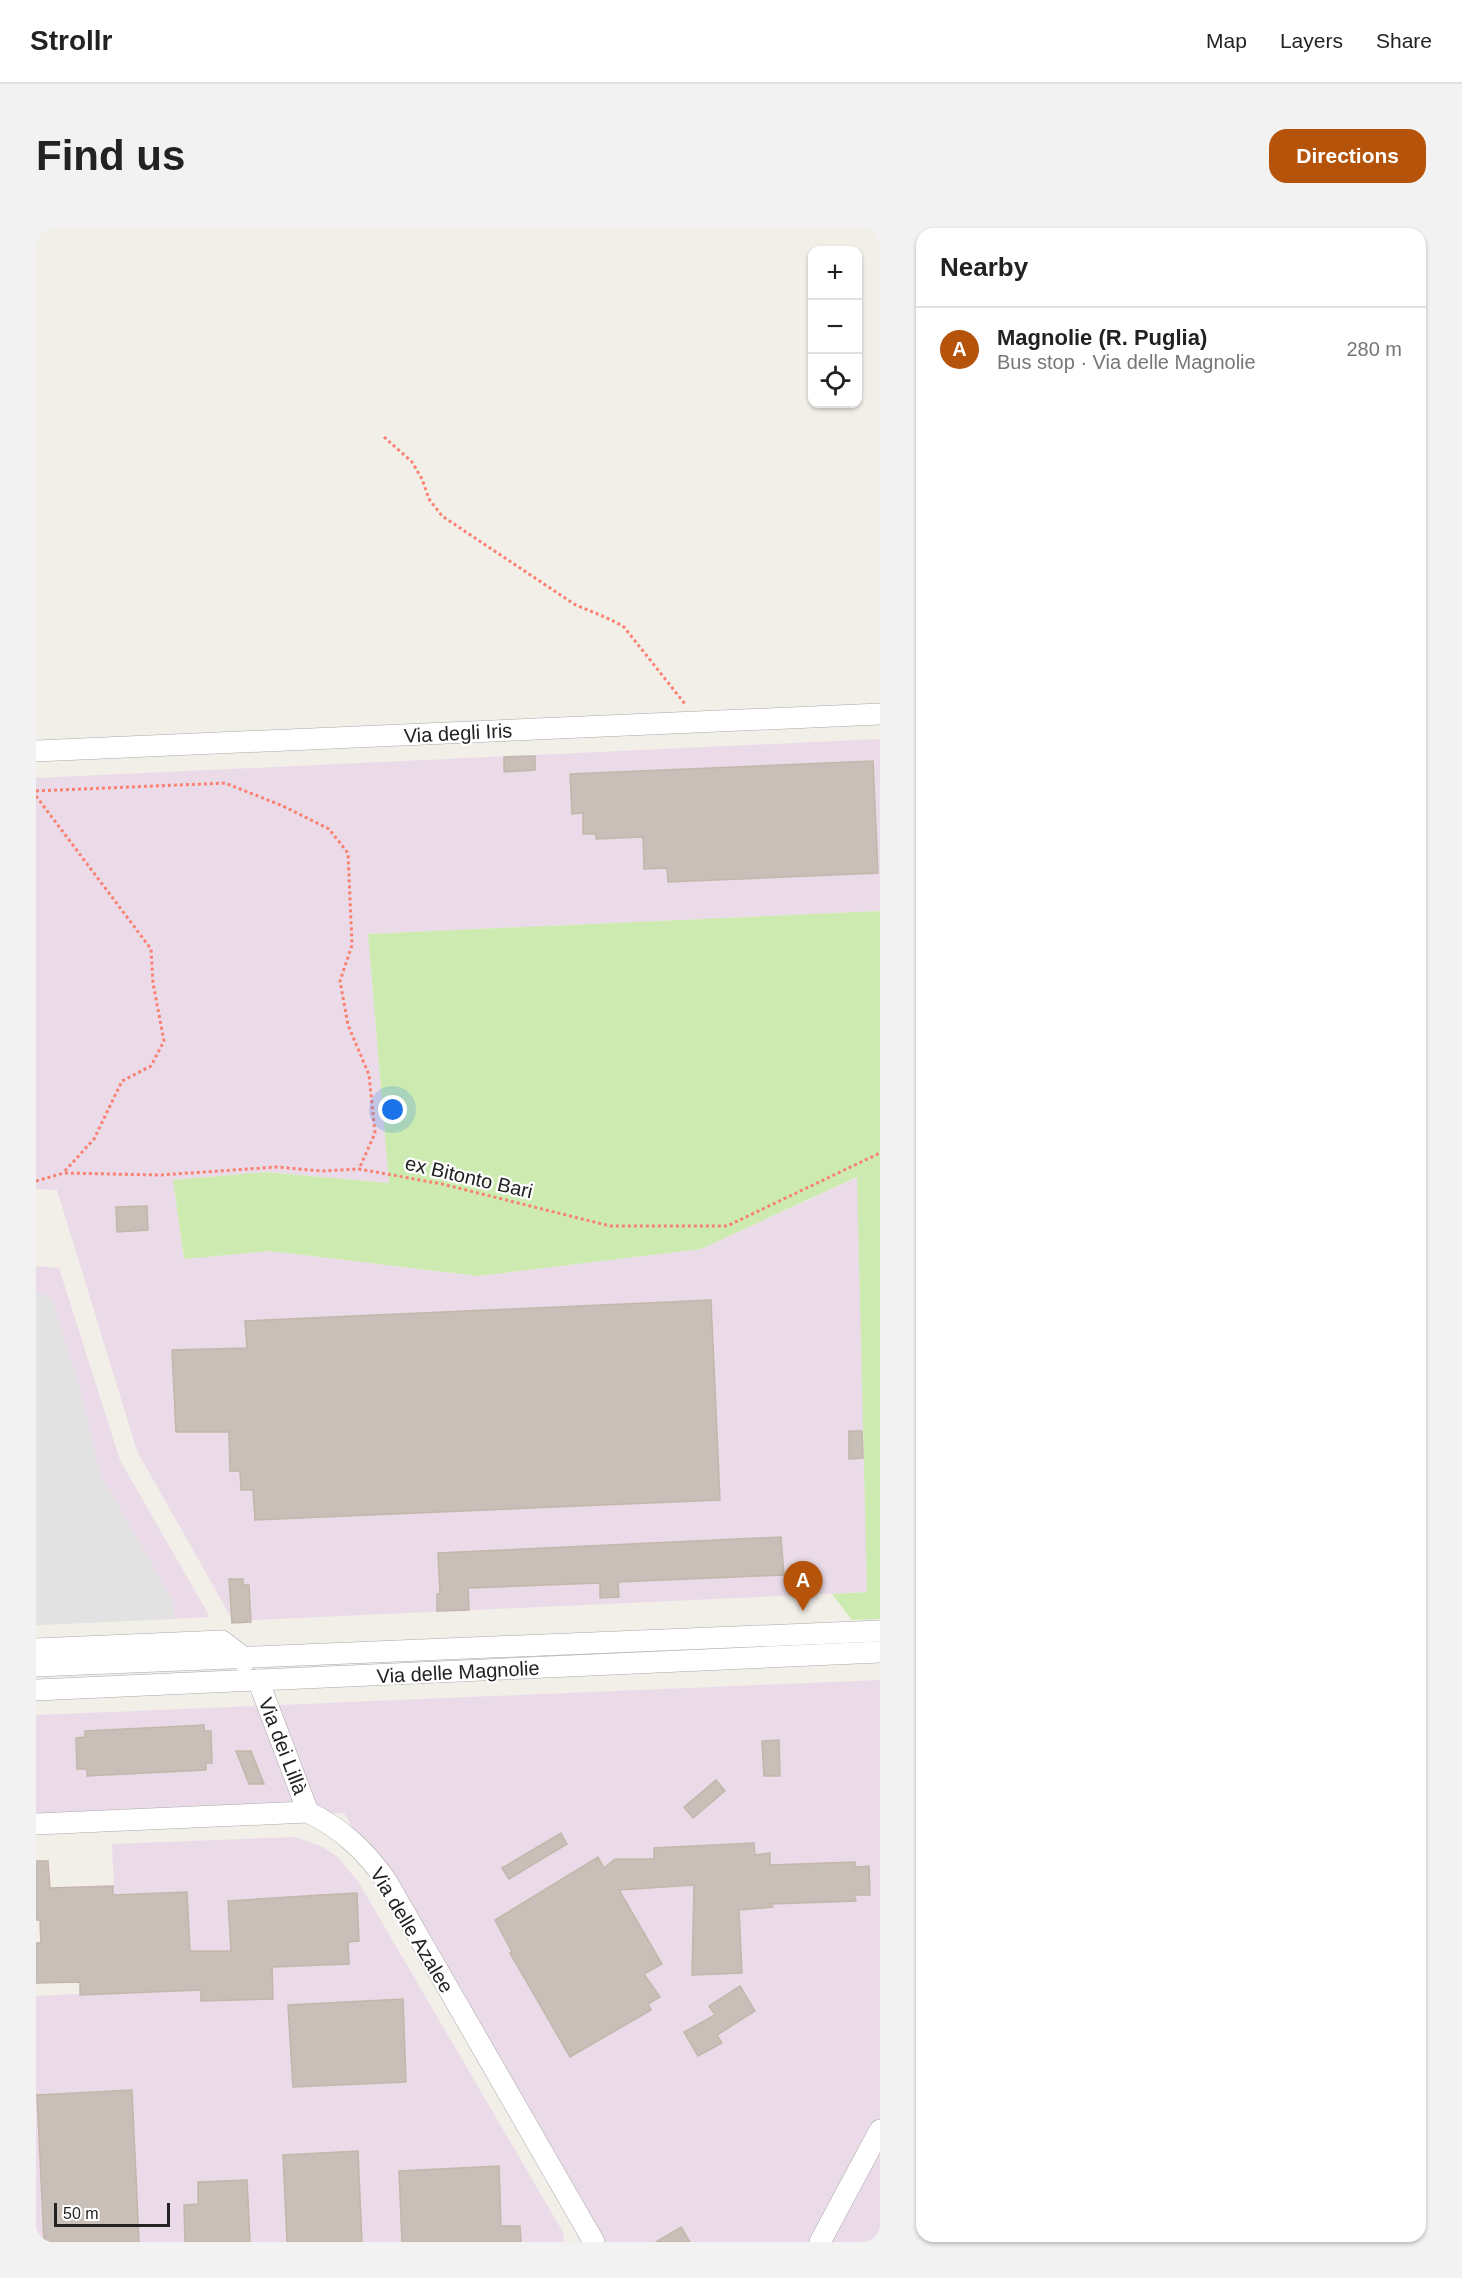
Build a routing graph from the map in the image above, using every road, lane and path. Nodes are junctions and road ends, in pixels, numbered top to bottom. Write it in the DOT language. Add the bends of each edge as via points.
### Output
graph roads {
  1 [pos="384,437"];
  2 [pos="880,714"];
  3 [pos="699,722"];
  4 [pos="36,751"];
  5 [pos="36,791"];
  6 [pos="36,796"];
  7 [pos="880,1154"];
  8 [pos="359,1169"];
  9 [pos="64,1173"];
  10 [pos="36,1182"];
  11 [pos="880,1630"];
  12 [pos="36,1649"];
  13 [pos="880,1652"];
  14 [pos="244,1658"];
  15 [pos="36,1666"];
  16 [pos="252,1680"];
  17 [pos="36,1690"];
  18 [pos="308,1812"];
  19 [pos="36,1824"];
  20 [pos="880,2130"];
  21 [pos="594,2242"];
  22 [pos="820,2242"];
  1 -- 3 [label="path" via="412,462 429,499 442,516 574,604 624,627"];
  2 -- 3 [label="street, Via degli Iris"];
  3 -- 4 [label="street, Via degli Iris"];
  5 -- 8 [label="path" via="225,783 329,829 348,854 352,945 340,981 348,1024 369,1075 375,1133"];
  6 -- 9 [label="path" via="151,950 164,1041 151,1066 122,1081 94,1139"];
  7 -- 8 [label="path, ex Bitonto Bari" via="727,1226 610,1226 442,1184"];
  8 -- 9 [label="path, ex Bitonto Bari" via="277,1167 160,1175"];
  9 -- 10 [label="path, ex Bitonto Bari"];
  11 -- 14 [label="street, Via delle Magnolie"];
  12 -- 14 [label="street" via="222,1641"];
  13 -- 16 [label="street, Via delle Magnolie"];
  14 -- 15 [label="street, Via delle Magnolie"];
  14 -- 16 [label="street, Via dei Lillà"];
  16 -- 17 [label="street, Via delle Magnolie"];
  16 -- 18 [label="street, Via dei Lillà"];
  18 -- 19 [label="street"];
  18 -- 21 [label="street, Via delle Azalee" via="351,1839 380,1873"];
  20 -- 22 [label="street"];
}
